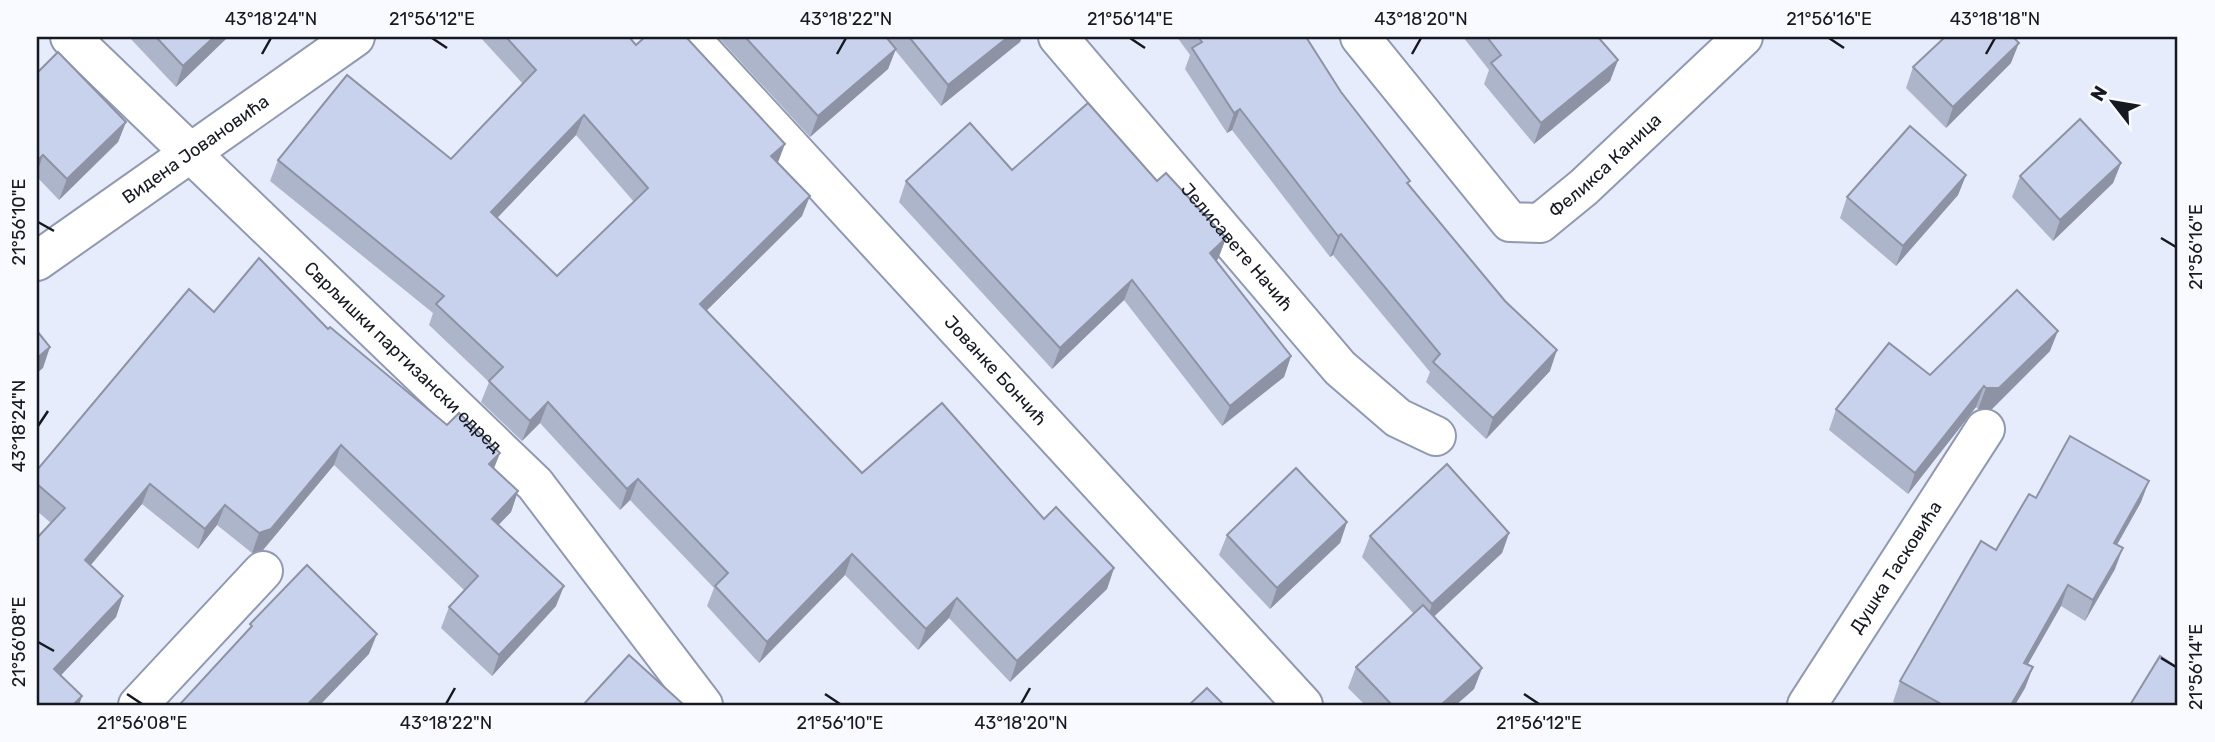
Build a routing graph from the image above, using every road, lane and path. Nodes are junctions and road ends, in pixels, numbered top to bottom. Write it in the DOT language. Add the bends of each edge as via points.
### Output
graph roads {
  1 [pos="70,37"];
  2 [pos="355,37"];
  3 [pos="689,37"];
  4 [pos="1058,37"];
  5 [pos="1360,37"];
  6 [pos="1742,37"];
  7 [pos="190,152"];
  8 [pos="37,261"];
  9 [pos="1985,429"];
  10 [pos="1436,436"];
  11 [pos="263,571"];
  12 [pos="138,705"];
  13 [pos="703,705"];
  14 [pos="1303,705"];
  15 [pos="1807,705"];
  1 -- 7 [label="street, Сврљишки партизански одред"];
  2 -- 7 [label="street, Видена Јовановића"];
  3 -- 14 [label="street, Јованке Бончић"];
  4 -- 10 [label="street, Јелисавете Начић" via="1340,368 1398,418"];
  5 -- 6 [label="street, Феликса Каница" via="1510,222 1540,223"];
  7 -- 8 [label="street, Видена Јовановића"];
  7 -- 13 [label="street, Сврљишки партизански одред" via="535,484"];
  9 -- 15 [label="street, Душка Тасковића"];
  11 -- 12 [label="street"];
}
